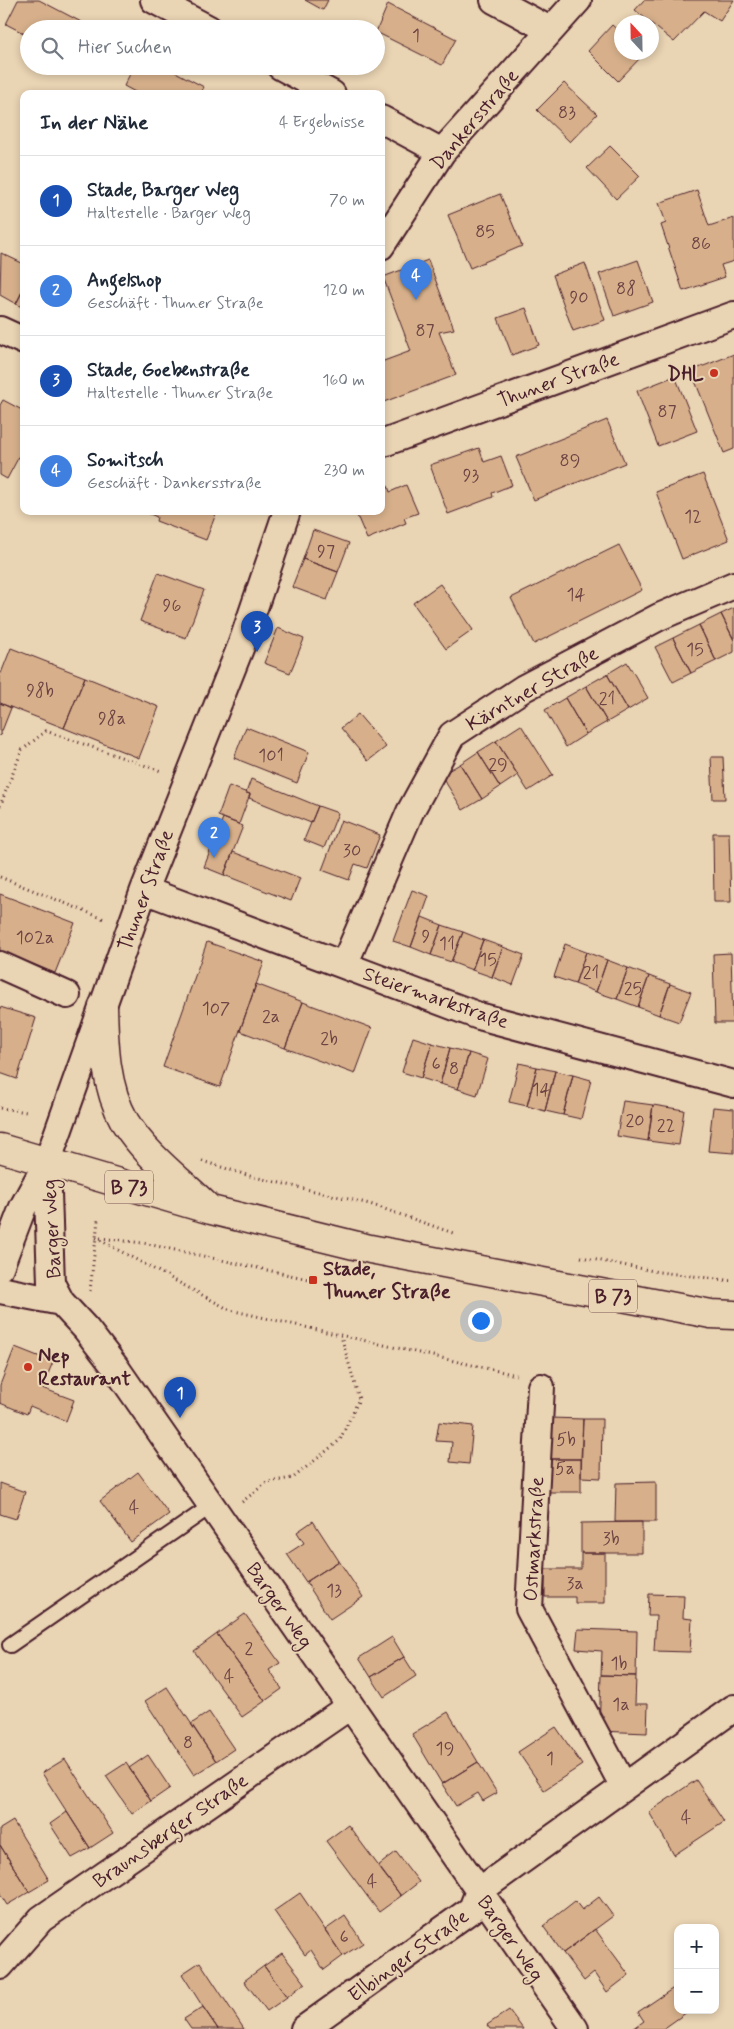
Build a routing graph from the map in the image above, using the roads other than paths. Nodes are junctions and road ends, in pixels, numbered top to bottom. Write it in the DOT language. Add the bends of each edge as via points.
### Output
graph roads {
  1 [pos="154,0"];
  2 [pos="494,0"];
  3 [pos="578,0"];
  4 [pos="192,20"];
  5 [pos="550,30"];
  6 [pos="297,75"];
  7 [pos="325,90"];
  8 [pos="385,122"];
  9 [pos="442,152"];
  10 [pos="385,240"];
  11 [pos="734,315"];
  12 [pos="0,330"];
  13 [pos="20,339"];
  14 [pos="385,443"];
  15 [pos="286,515"];
  16 [pos="734,585"];
  17 [pos="144,890"];
  18 [pos="0,965"];
  19 [pos="344,965"];
  20 [pos="67,995"];
  21 [pos="103,1006"];
  22 [pos="734,1084"];
  23 [pos="0,1148"];
  24 [pos="47,1163"];
  25 [pos="211,1210"];
  26 [pos="0,1267"];
  27 [pos="0,1290"];
  28 [pos="60,1302"];
  29 [pos="734,1315"];
  30 [pos="541,1387"];
  31 [pos="216,1513"];
  32 [pos="10,1645"];
  33 [pos="350,1706"];
  34 [pos="734,1708"];
  35 [pos="624,1787"];
  36 [pos="479,1891"];
  37 [pos="0,1966"];
  38 [pos="304,2029"];
  39 [pos="575,2029"];
  1 -- 4 [label="street"];
  2 -- 5 [label="street"];
  3 -- 5 [label="street, Dankersstraße"];
  5 -- 9 [label="street, Dankersstraße"];
  6 -- 7 [label="street"];
  8 -- 9 [label="street"];
  9 -- 10 [label="street, Dankersstraße"];
  11 -- 14 [label="street, Thuner Straße"];
  12 -- 13 [label="street"];
  15 -- 17 [label="street, Thuner Straße" via="241,646"];
  16 -- 19 [label="street, Kärntner Straße" via="659,617 533,684 452,735 410,812"];
  17 -- 19 [label="street, Steiermarkstraße"];
  17 -- 21 [label="street, Thuner Straße"];
  18 -- 20 [label="street"];
  19 -- 22 [label="street, Steiermarkstraße" via="479,1016"];
  21 -- 24 [label="street, Thuner Straße"];
  21 -- 25 [label="main road" via="108,1072 125,1122 148,1150"];
  23 -- 24 [label="main road, B 73"];
  24 -- 25 [label="main road, B 73"];
  24 -- 26 [label="street, Thuner Straße" via="23,1207"];
  24 -- 28 [label="street, Barger Weg" via="49,1276"];
  25 -- 29 [label="main road, B 73" via="370,1249 493,1274 711,1314"];
  27 -- 28 [label="street"];
  28 -- 31 [label="street, Barger Weg" via="116,1368"];
  30 -- 35 [label="street, Ostmarkstraße" via="529,1609"];
  31 -- 32 [label="lane"];
  31 -- 33 [label="street, Barger Weg"];
  33 -- 36 [label="street, Barger Weg"];
  33 -- 37 [label="street, Braunsberger Straße" via="41,1918"];
  34 -- 35 [label="street"];
  35 -- 36 [label="street"];
  36 -- 38 [label="street, Elbinger Straße" via="472,1909"];
  36 -- 39 [label="street, Barger Weg"];
}
